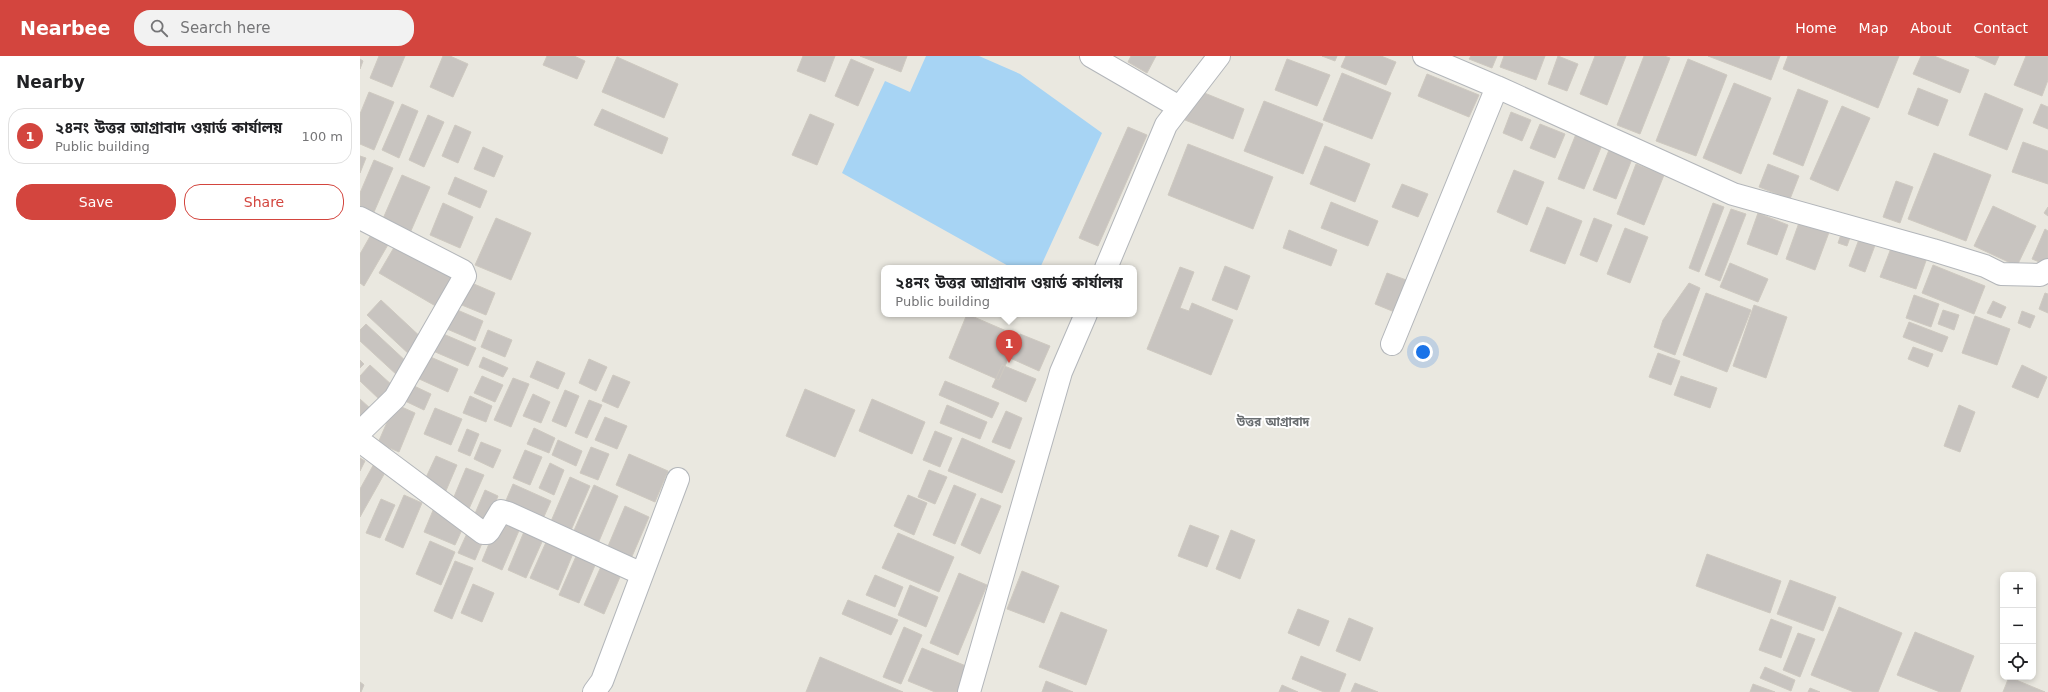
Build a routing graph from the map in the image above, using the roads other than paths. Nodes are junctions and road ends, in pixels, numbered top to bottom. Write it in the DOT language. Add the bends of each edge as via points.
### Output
graph roads {
  1 [pos="1091,56"];
  2 [pos="1219,56"];
  3 [pos="1424,56"];
  4 [pos="1498,87"];
  5 [pos="1179,107"];
  6 [pos="360,218"];
  7 [pos="1107,265"];
  8 [pos="2048,270"];
  9 [pos="1085,317"];
  10 [pos="1392,344"];
  11 [pos="360,432"];
  12 [pos="360,441"];
  13 [pos="678,479"];
  14 [pos="642,574"];
  15 [pos="594,692"];
  16 [pos="969,692"];
  1 -- 5 [label="street"];
  2 -- 5 [label="street"];
  3 -- 4 [label="street"];
  4 -- 8 [label="street" via="1733,194 1933,250 1985,266 2000,274 2040,274"];
  4 -- 10 [label="street"];
  5 -- 7 [label="street" via="1166,125"];
  6 -- 11 [label="street" via="463,271 465,276 395,398"];
  9 -- 16 [label="street" via="1061,372"];
  12 -- 14 [label="street" via="483,533 489,531 501,511"];
  13 -- 14 [label="street"];
  14 -- 15 [label="street" via="602,681"];
}
